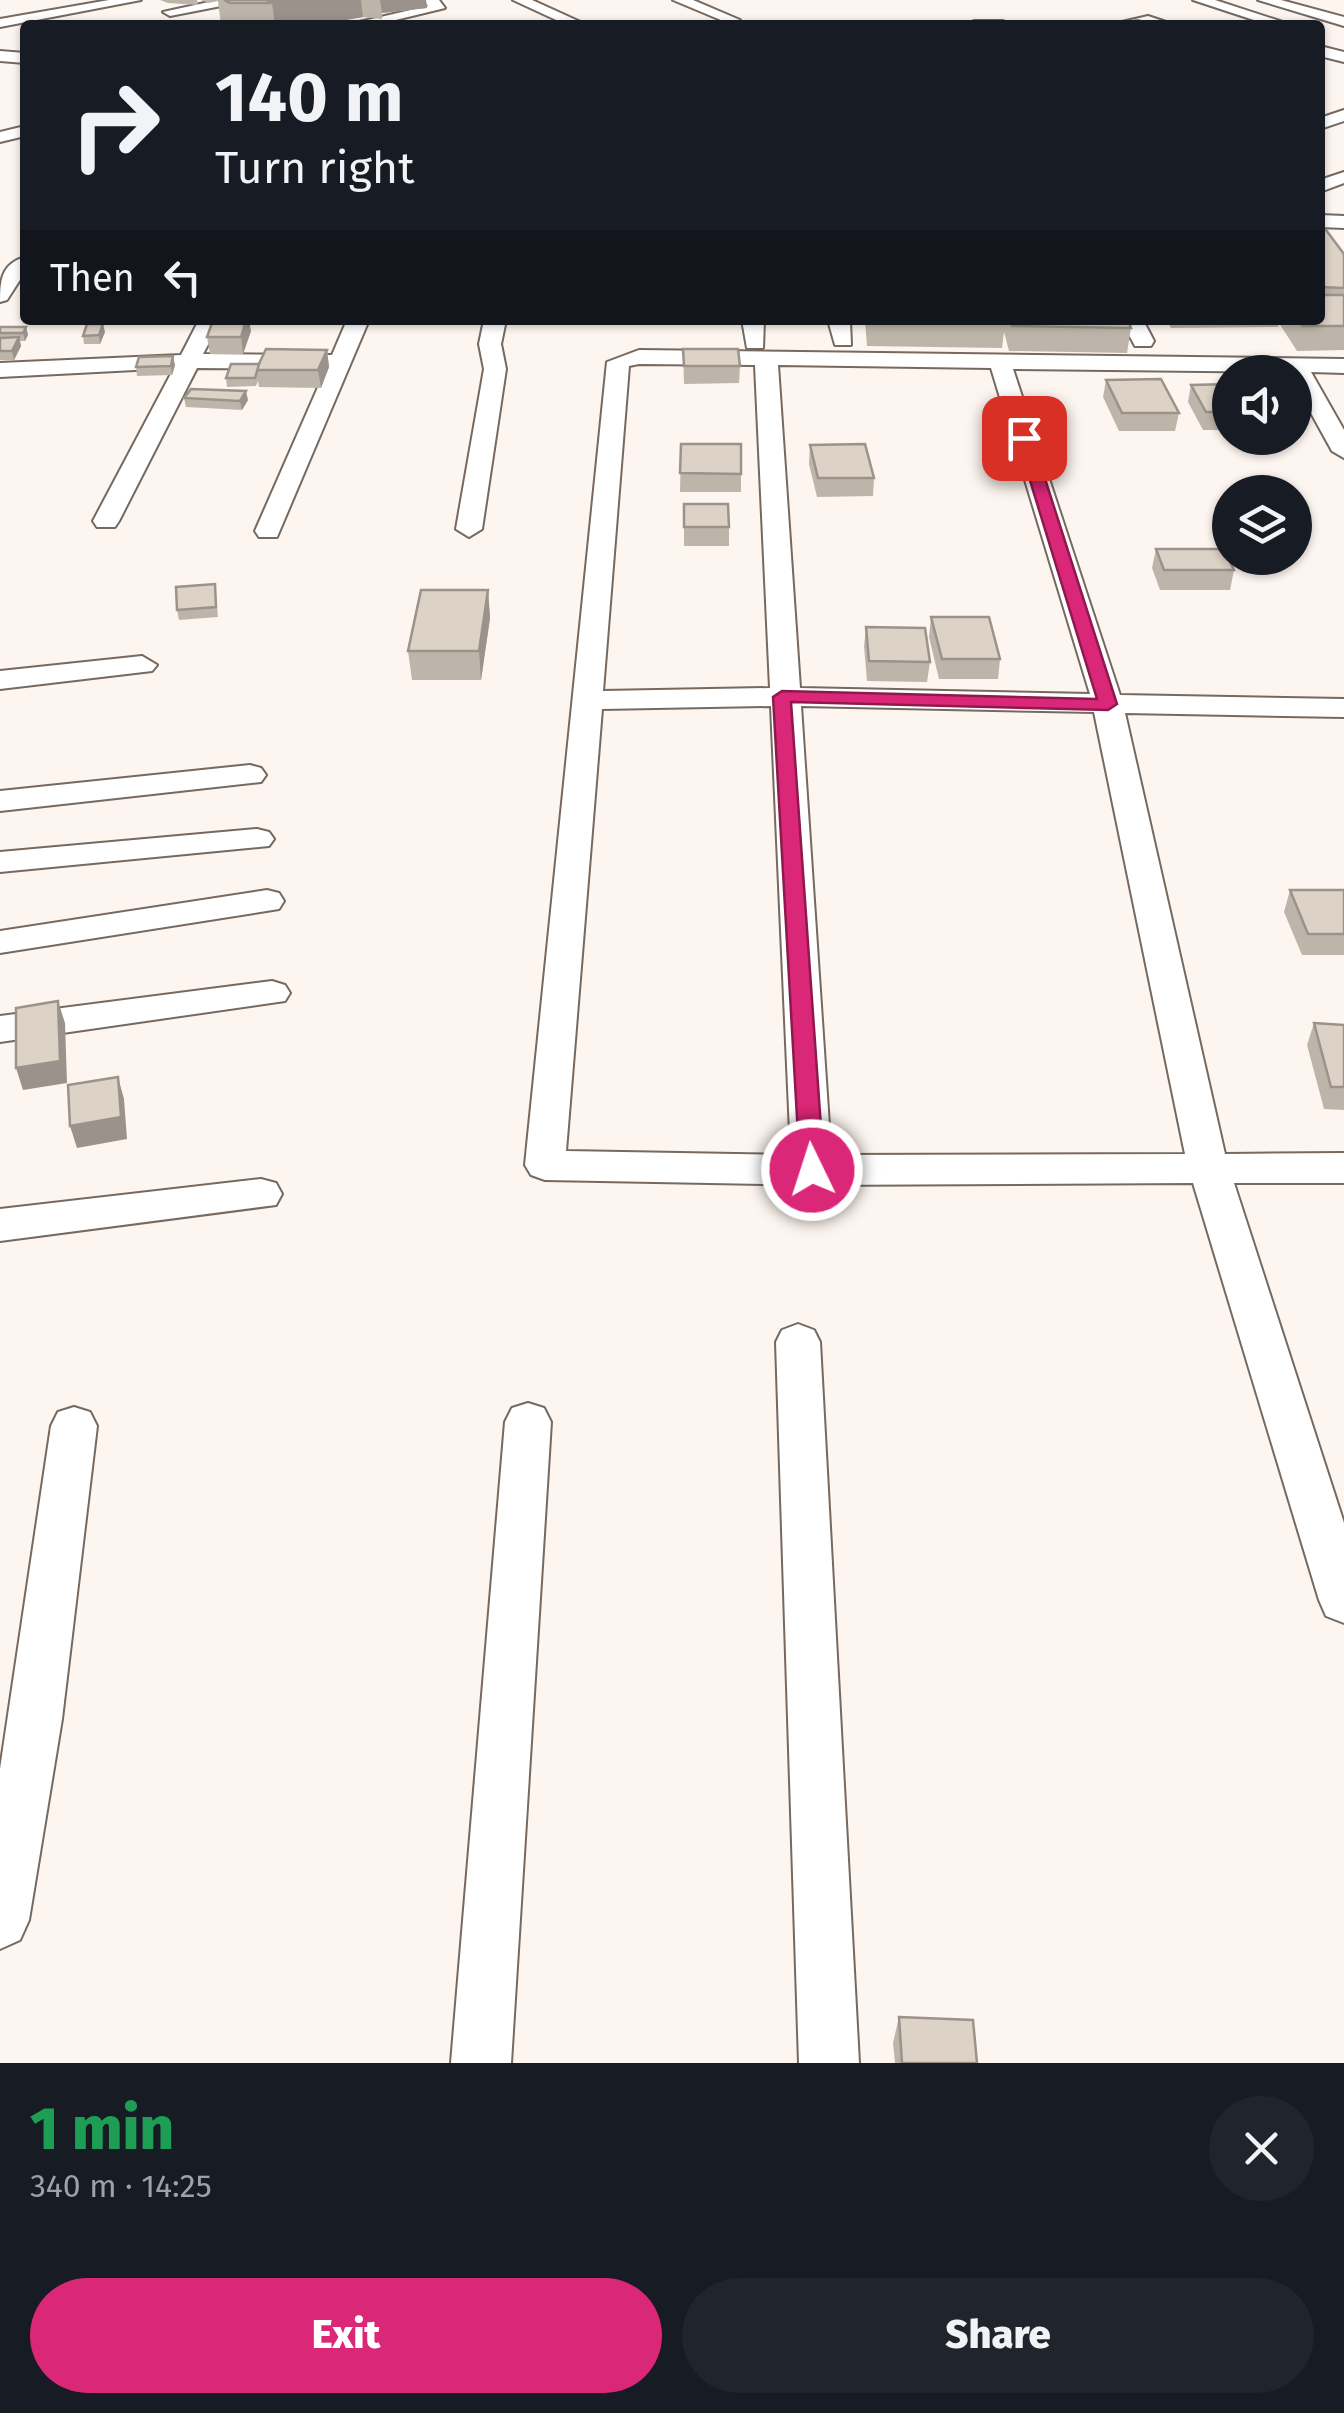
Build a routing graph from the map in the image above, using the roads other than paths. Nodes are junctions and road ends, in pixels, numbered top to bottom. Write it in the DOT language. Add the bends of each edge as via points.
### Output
graph roads {
  1 [pos="134,0"];
  2 [pos="144,0"];
  3 [pos="245,0"];
  4 [pos="431,0"];
  5 [pos="520,0"];
  6 [pos="680,0"];
  7 [pos="1200,0"];
  8 [pos="1265,0"];
  9 [pos="170,12"];
  10 [pos="37,20"];
  11 [pos="177,20"];
  12 [pos="187,20"];
  13 [pos="378,20"];
  14 [pos="568,20"];
  15 [pos="733,20"];
  16 [pos="1268,20"];
  17 [pos="1344,22"];
  18 [pos="0,48"];
  19 [pos="18,54"];
  20 [pos="20,269"];
  21 [pos="2,288"];
  22 [pos="207,325"];
  23 [pos="356,325"];
  24 [pos="493,325"];
  25 [pos="1135,325"];
  26 [pos="758,341"];
  27 [pos="1143,341"];
  28 [pos="188,361"];
  29 [pos="342,362"];
  30 [pos="1000,362"];
  31 [pos="1212,366"];
  32 [pos="1344,366"];
  33 [pos="1312,367"];
  34 [pos="0,370"];
  35 [pos="1312,395"];
  36 [pos="1344,451"];
  37 [pos="106,522"];
  38 [pos="469,529"];
  39 [pos="268,532"];
  40 [pos="142,664"];
  41 [pos="0,680"];
  42 [pos="782,697"];
  43 [pos="590,700"];
  44 [pos="1108,704"];
  45 [pos="1344,708"];
  46 [pos="250,775"];
  47 [pos="0,802"];
  48 [pos="257,839"];
  49 [pos="0,862"];
  50 [pos="267,901"];
  51 [pos="0,942"];
  52 [pos="272,993"];
  53 [pos="0,1029"];
  54 [pos="1208,1166"];
  55 [pos="1344,1168"];
  56 [pos="812,1170"];
  57 [pos="262,1194"];
  58 [pos="0,1225"];
  59 [pos="798,1342"];
  60 [pos="528,1422"];
  61 [pos="74,1426"];
  62 [pos="1344,1600"];
  63 [pos="0,1920"];
  64 [pos="481,2063"];
  65 [pos="829,2063"];
  1 -- 10 [label="street"];
  1 -- 11 [label="street"];
  2 -- 9 [label="street"];
  3 -- 9 [label="street"];
  4 -- 13 [label="street" via="438,8"];
  5 -- 14 [label="street"];
  6 -- 15 [label="street"];
  7 -- 16 [label="street"];
  8 -- 17 [label="street"];
  9 -- 12 [label="street"];
  18 -- 19 [label="street"];
  20 -- 21 [label="street"];
  22 -- 28 [label="street"];
  23 -- 29 [label="street"];
  24 -- 38 [label="street" via="495,369"];
  25 -- 27 [label="street"];
  26 -- 30 [label="street"];
  26 -- 42 [label="street"];
  26 -- 43 [label="street" via="618,362"];
  28 -- 29 [label="street"];
  28 -- 34 [label="street"];
  28 -- 37 [label="street"];
  29 -- 39 [label="street"];
  30 -- 31 [label="street"];
  30 -- 44 [label="street"];
  32 -- 33 [label="street"];
  35 -- 36 [label="street"];
  40 -- 41 [label="street"];
  42 -- 43 [label="street"];
  42 -- 44 [label="street"];
  42 -- 56 [label="street"];
  43 -- 56 [label="street" via="546,1165"];
  44 -- 45 [label="street"];
  44 -- 54 [label="street"];
  46 -- 47 [label="street"];
  48 -- 49 [label="street"];
  50 -- 51 [label="street"];
  52 -- 53 [label="street"];
  54 -- 55 [label="street"];
  54 -- 56 [label="street"];
  54 -- 62 [label="street"];
  57 -- 58 [label="street"];
  59 -- 65 [label="street"];
  60 -- 64 [label="street"];
  61 -- 63 [label="street" via="36,1719"];
}
